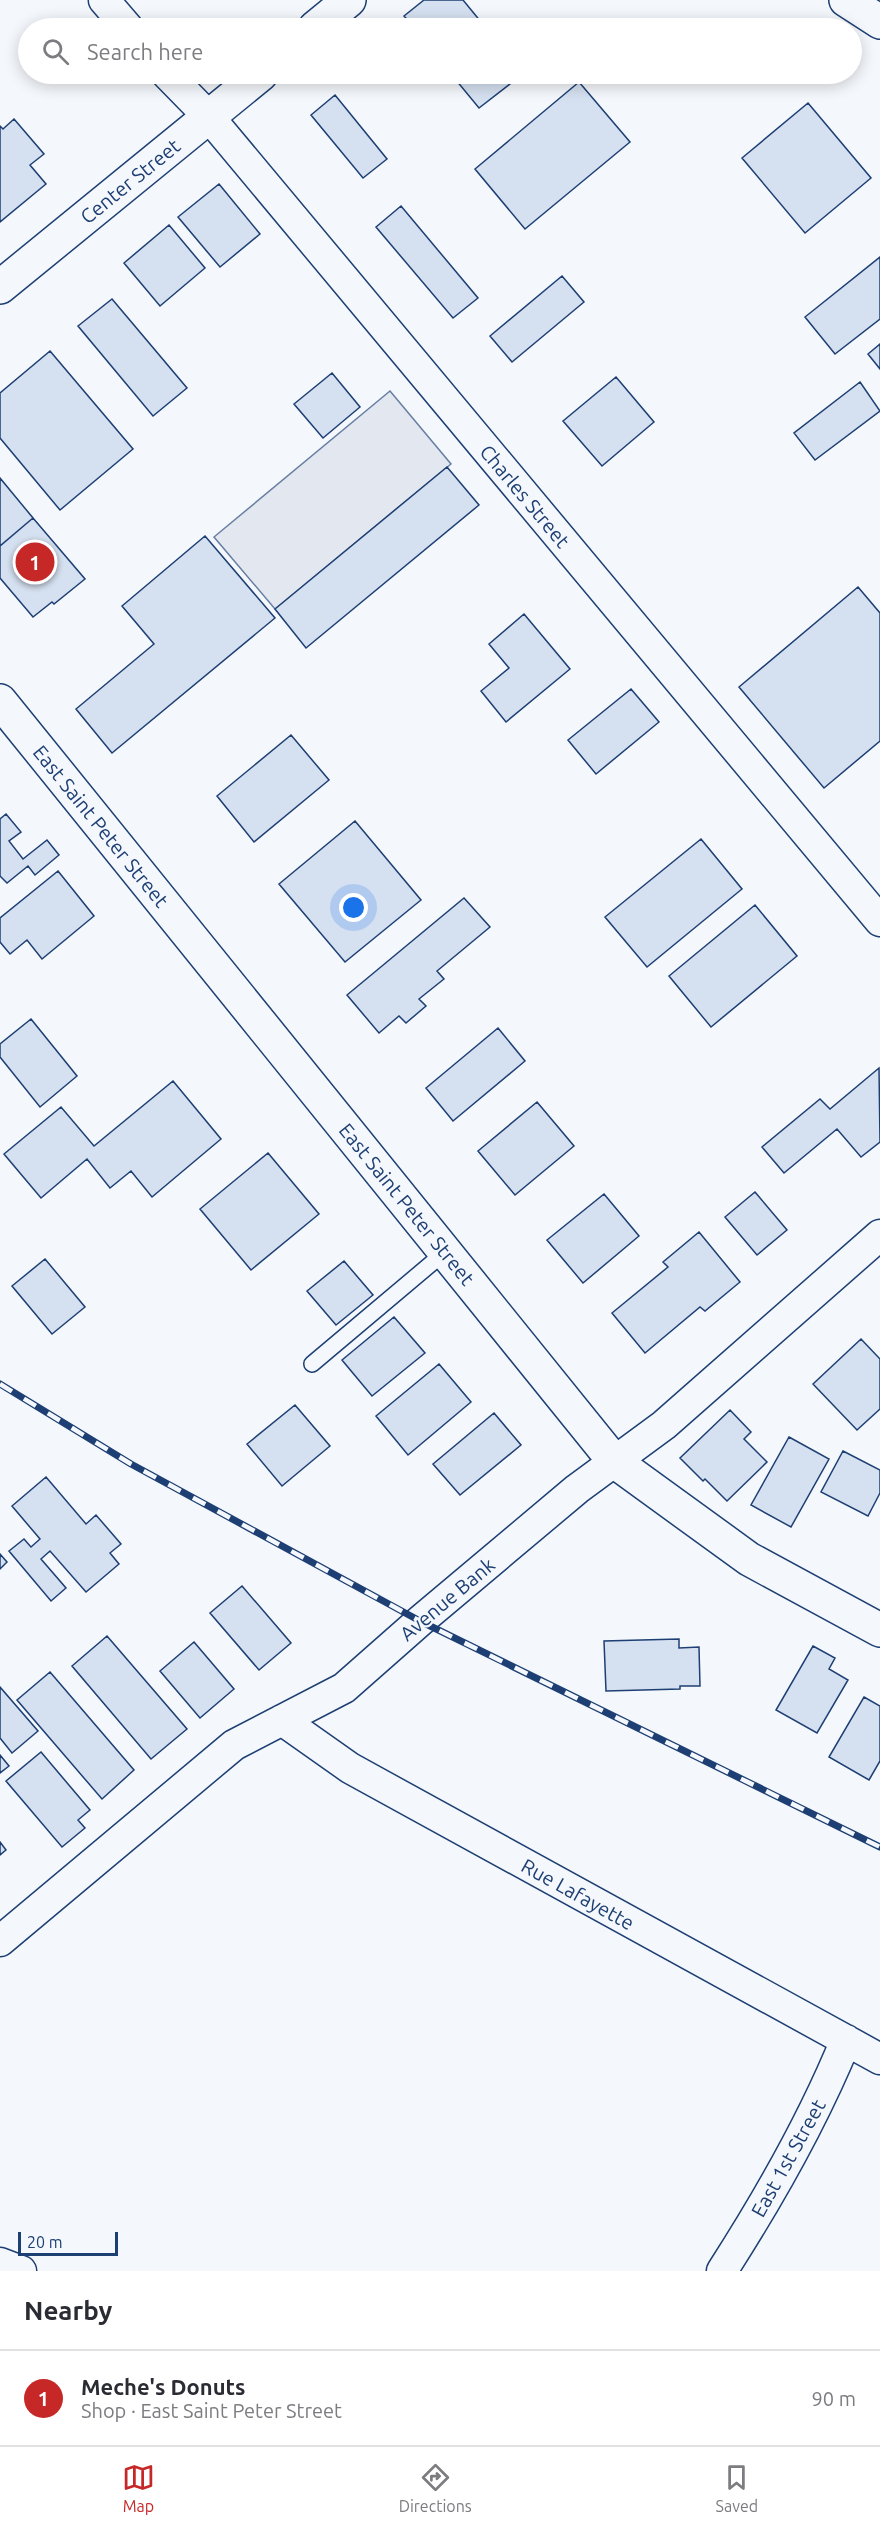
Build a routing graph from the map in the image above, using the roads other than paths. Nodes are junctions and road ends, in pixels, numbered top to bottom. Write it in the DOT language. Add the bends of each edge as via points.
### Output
graph roads {
  1 [pos="104,0"];
  2 [pos="349,0"];
  3 [pos="846,0"];
  4 [pos="119,18"];
  5 [pos="327,18"];
  6 [pos="880,22"];
  7 [pos="177,84"];
  8 [pos="249,84"];
  9 [pos="209,117"];
  10 [pos="0,287"];
  11 [pos="0,701"];
  12 [pos="880,921"];
  13 [pos="880,1235"];
  14 [pos="445,1252"];
  15 [pos="312,1364"];
  16 [pos="614,1461"];
  17 [pos="880,1630"];
  18 [pos="282,1720"];
  19 [pos="0,1941"];
  20 [pos="846,2040"];
  21 [pos="880,2059"];
  22 [pos="0,2263"];
  23 [pos="21,2271"];
  24 [pos="722,2271"];
  1 -- 4 [label="street"];
  2 -- 5 [label="main road"];
  3 -- 6 [label="main road"];
  7 -- 9 [label="street, Charles Street"];
  8 -- 9 [label="main road, Center Street"];
  9 -- 10 [label="main road, Center Street"];
  9 -- 12 [label="street, Charles Street"];
  11 -- 14 [label="main road, East Saint Peter Street"];
  13 -- 16 [label="street, Avenue Bank" via="664,1425"];
  14 -- 15 [label="lane"];
  14 -- 16 [label="main road, East Saint Peter Street"];
  16 -- 17 [label="main road, East Saint Peter Street" via="749,1559"];
  16 -- 18 [label="street, Avenue Bank" via="344,1688"];
  18 -- 19 [label="street, Avenue Bank" via="234,1745"];
  18 -- 20 [label="street, Rue Lafayette" via="350,1768"];
  20 -- 21 [label="street, Rue Lafayette"];
  20 -- 24 [label="street, East 1st Street" via="823,2096"];
  22 -- 23 [label="street"];
}
